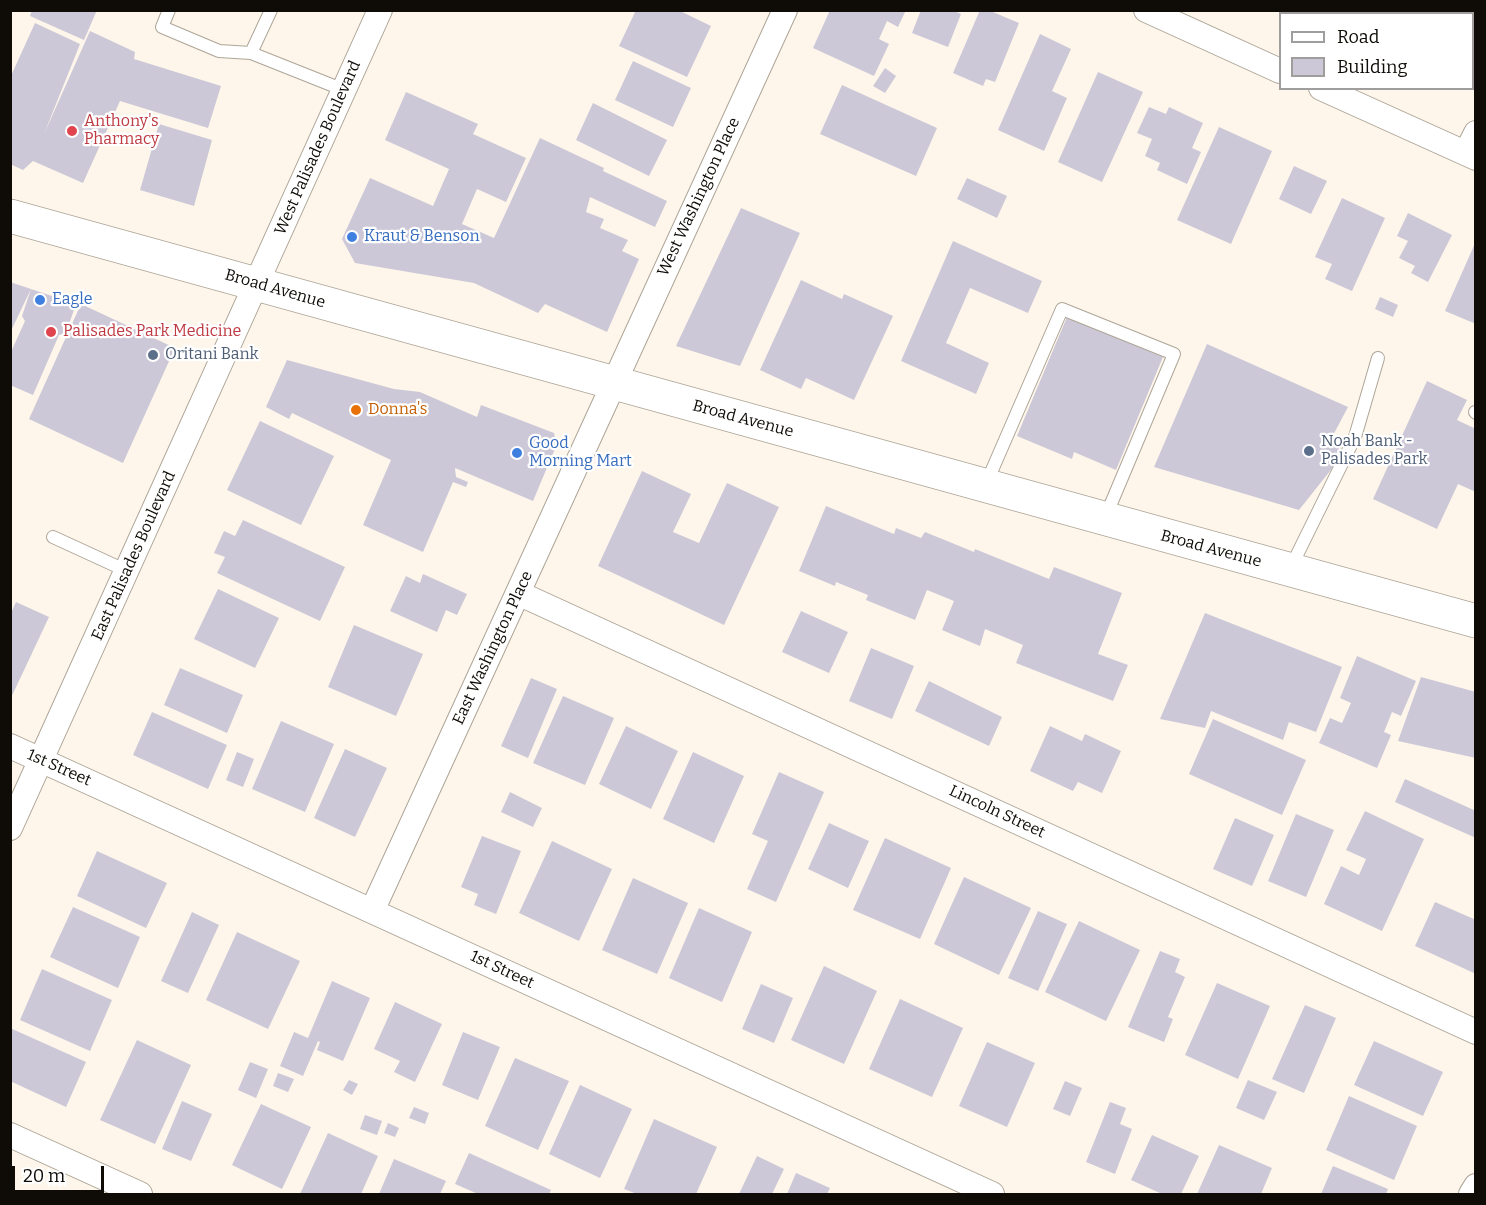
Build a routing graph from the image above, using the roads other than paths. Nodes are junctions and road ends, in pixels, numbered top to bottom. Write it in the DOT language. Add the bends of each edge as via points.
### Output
graph roads {
  1 [pos="170,10"];
  2 [pos="271,10"];
  3 [pos="380,10"];
  4 [pos="785,10"];
  5 [pos="1146,10"];
  6 [pos="251,53"];
  7 [pos="1279,70"];
  8 [pos="344,90"];
  9 [pos="1326,90"];
  10 [pos="1472,148"];
  11 [pos="10,216"];
  12 [pos="257,284"];
  13 [pos="1378,358"];
  14 [pos="614,384"];
  15 [pos="985,486"];
  16 [pos="1104,519"];
  17 [pos="53,537"];
  18 [pos="1289,570"];
  19 [pos="127,571"];
  20 [pos="518,592"];
  21 [pos="1476,621"];
  22 [pos="10,746"];
  23 [pos="41,760"];
  24 [pos="10,828"];
  25 [pos="372,911"];
  26 [pos="1476,1032"];
  27 [pos="10,1136"];
  28 [pos="1476,1186"];
  29 [pos="140,1194"];
  30 [pos="992,1194"];
  31 [pos="1472,1194"];
  1 -- 6 [label="lane" via="162,27 219,51"];
  2 -- 6 [label="lane"];
  3 -- 8 [label="street, West Palisades Boulevard"];
  4 -- 14 [label="street, West Washington Place"];
  5 -- 7 [label="street"];
  6 -- 8 [label="lane"];
  8 -- 12 [label="street, West Palisades Boulevard"];
  9 -- 10 [label="street"];
  11 -- 12 [label="main road, Broad Avenue"];
  12 -- 14 [label="main road, Broad Avenue"];
  12 -- 19 [label="street, East Palisades Boulevard"];
  13 -- 18 [label="lane" via="1355,437"];
  14 -- 15 [label="main road, Broad Avenue"];
  14 -- 20 [label="street, East Washington Place"];
  15 -- 16 [label="main road, Broad Avenue"];
  15 -- 16 [label="lane" via="1062,309 1174,354"];
  16 -- 18 [label="main road, Broad Avenue"];
  17 -- 19 [label="lane"];
  18 -- 21 [label="main road, Broad Avenue"];
  19 -- 23 [label="street, East Palisades Boulevard"];
  20 -- 25 [label="street, East Washington Place"];
  20 -- 26 [label="street, Lincoln Street"];
  22 -- 23 [label="street, 1st Street"];
  23 -- 24 [label="street, East Palisades Boulevard"];
  23 -- 25 [label="street, 1st Street"];
  25 -- 30 [label="street, 1st Street"];
  27 -- 29 [label="street"];
  28 -- 31 [label="street"];
}
